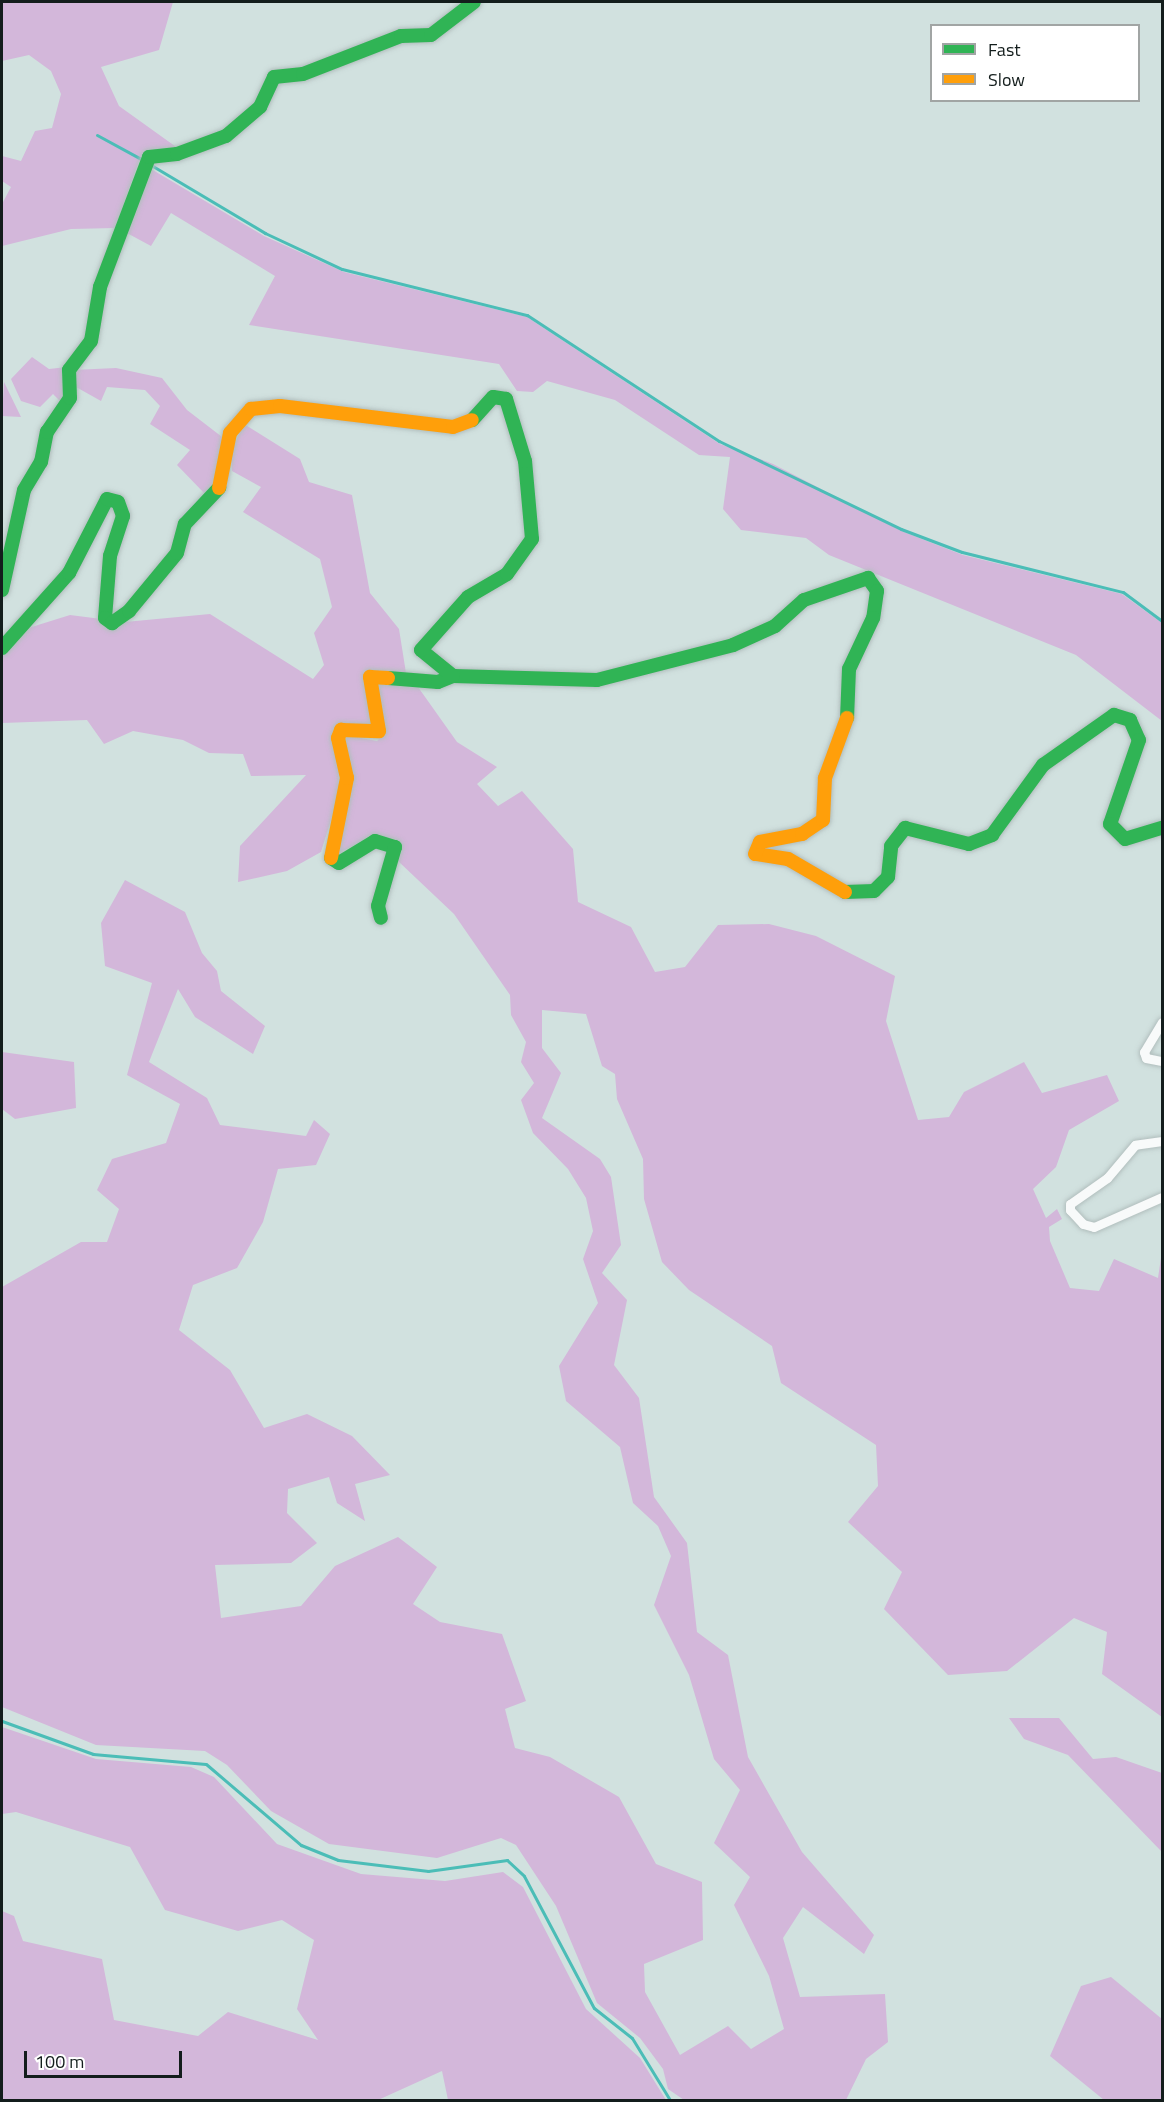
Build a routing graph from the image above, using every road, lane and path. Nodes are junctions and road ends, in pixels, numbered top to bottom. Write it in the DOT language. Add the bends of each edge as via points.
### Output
graph roads {
  1 [pos="474,2"];
  2 [pos="2,590"];
  3 [pos="2,648"];
  4 [pos="453,676"];
  5 [pos="1162,828"];
  6 [pos="381,918"];
  7 [pos="1162,1022"];
  8 [pos="1162,1060"];
  9 [pos="1162,1142"];
  10 [pos="1162,1197"];
  1 -- 2 [label="street" via="431,35 401,36 303,74 274,77 260,106 226,136 177,154 150,157 100,287 91,341 69,370 70,398 47,432 41,462 24,490"];
  3 -- 4 [label="street" via="69,573 107,499 118,502 123,516 110,556 105,618 112,623 129,611 177,553 185,524 218,491 230,433 251,409 280,406 453,427 470,423 493,397 501,396 525,461 532,539 507,574 468,597 421,650"];
  4 -- 5 [label="street" via="597,680 733,645 775,626 804,600 868,578 877,591 873,618 849,669 847,728 825,778 823,820 802,834 760,842 755,854 788,859 846,892 874,891 888,877 891,846 905,828 914,826 969,844 992,835 1043,765 1114,715 1130,720 1139,740 1110,824 1125,839"];
  4 -- 6 [label="street" via="438,682 370,677 379,731 372,735 341,730 338,738 347,778 328,856 339,862 375,841 395,847 378,906"];
  7 -- 8 [label="street" via="1144,1052 1146,1058"];
  9 -- 10 [label="street" via="1134,1145 1107,1178 1075,1199 1070,1210 1083,1224 1094,1227"];
}
